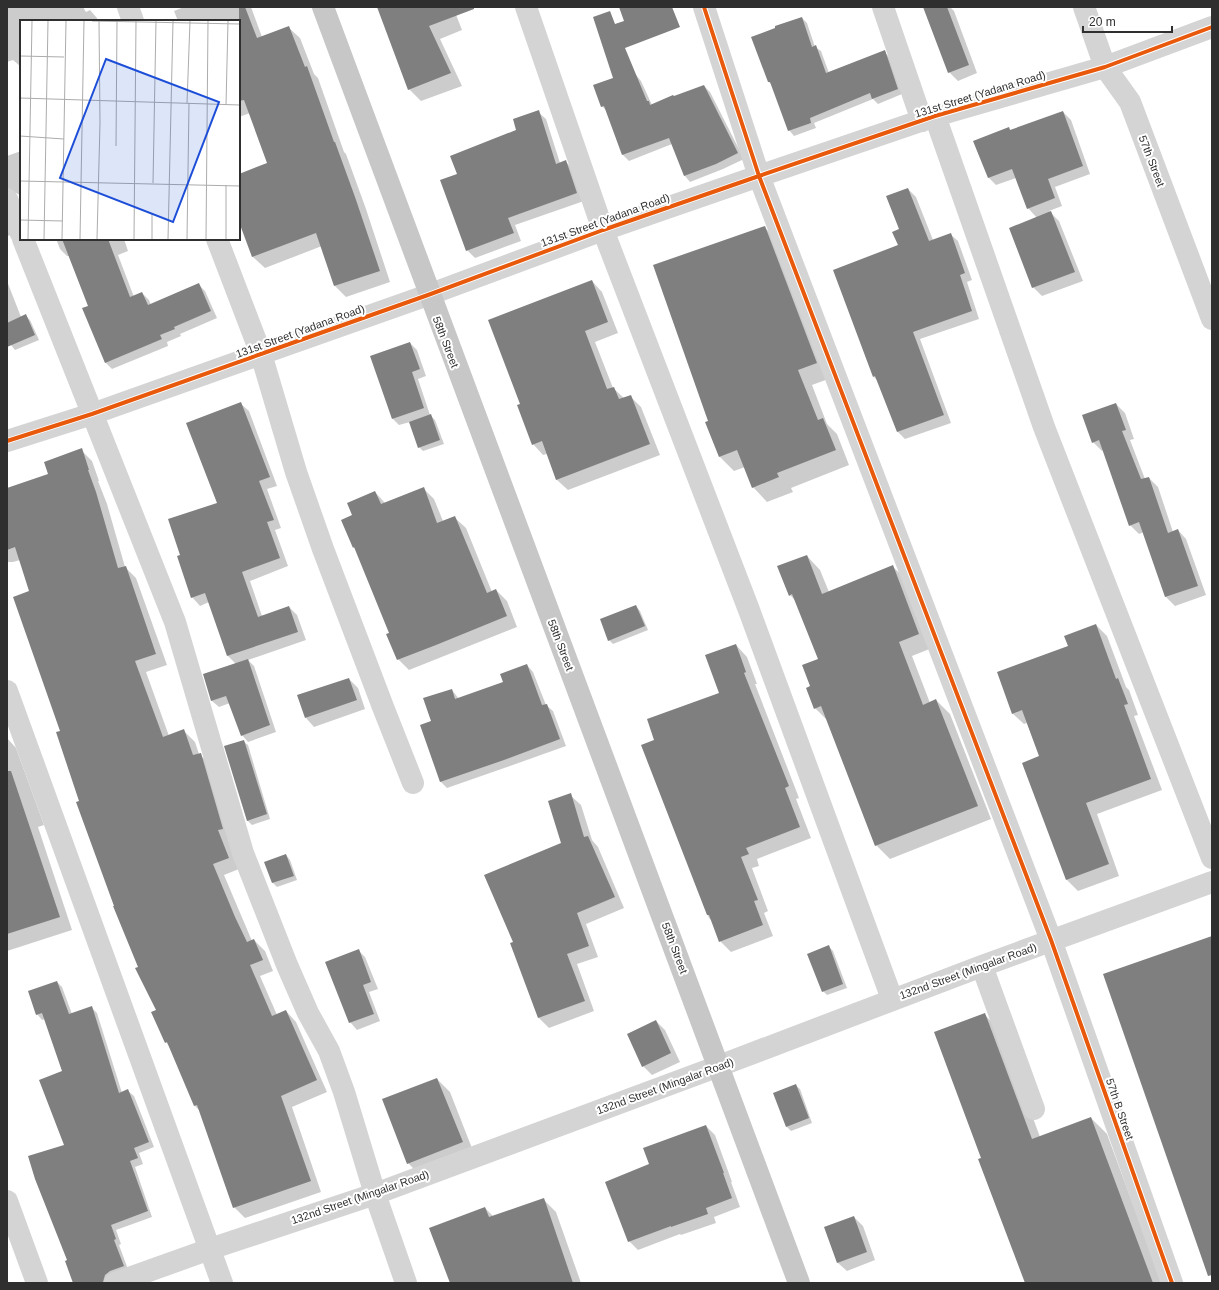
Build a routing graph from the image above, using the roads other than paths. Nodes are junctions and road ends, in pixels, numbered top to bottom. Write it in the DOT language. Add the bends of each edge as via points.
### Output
graph roads {
  1 [pos="128,7"];
  2 [pos="322,7"];
  3 [pos="526,7"];
  4 [pos="704,7"];
  5 [pos="883,7"];
  6 [pos="1084,7"];
  7 [pos="133,20"];
  8 [pos="1212,27"];
  9 [pos="1105,66"];
  10 [pos="929,118"];
  11 [pos="759,176"];
  12 [pos="7,198"];
  13 [pos="603,230"];
  14 [pos="20,231"];
  15 [pos="23,240"];
  16 [pos="217,240"];
  17 [pos="428,295"];
  18 [pos="1212,319"];
  19 [pos="261,354"];
  20 [pos="92,414"];
  21 [pos="7,441"];
  22 [pos="7,690"];
  23 [pos="414,783"];
  24 [pos="1212,858"];
  25 [pos="1212,882"];
  26 [pos="1052,940"];
  27 [pos="982,966"];
  28 [pos="892,999"];
  29 [pos="720,1066"];
  30 [pos="1034,1109"];
  31 [pos="375,1194"];
  32 [pos="7,1202"];
  33 [pos="210,1249"];
  34 [pos="37,1283"];
  35 [pos="115,1283"];
  36 [pos="222,1283"];
  37 [pos="406,1283"];
  38 [pos="799,1283"];
  39 [pos="1172,1283"];
  1 -- 7 [label="street"];
  2 -- 17 [label="main road, 58th Street"];
  3 -- 13 [label="street"];
  4 -- 11 [label="street, 57th B Street"];
  5 -- 10 [label="street"];
  6 -- 9 [label="street, 57th Street"];
  8 -- 9 [label="street, 131st Street (Yadana Road)"];
  9 -- 10 [label="street, 131st Street (Yadana Road)"];
  9 -- 18 [label="street, 57th Street" via="1130,102"];
  10 -- 11 [label="street, 131st Street (Yadana Road)"];
  10 -- 24 [label="street" via="1044,427"];
  11 -- 13 [label="street, 131st Street (Yadana Road)"];
  11 -- 26 [label="street, 57th B Street"];
  12 -- 14 [label="street"];
  13 -- 17 [label="street, 131st Street (Yadana Road)"];
  13 -- 28 [label="street" via="749,610"];
  15 -- 20 [label="street"];
  16 -- 19 [label="street"];
  17 -- 19 [label="street, 131st Street (Yadana Road)"];
  17 -- 29 [label="main road, 58th Street"];
  19 -- 20 [label="street, 131st Street (Yadana Road)"];
  19 -- 23 [label="street" via="296,472 383,707"];
  20 -- 21 [label="street, 131st Street (Yadana Road)"];
  20 -- 31 [label="street" via="175,622 242,853 308,1013 329,1051"];
  22 -- 33 [label="street"];
  25 -- 26 [label="street, 132nd Street (Mingalar Road)"];
  26 -- 27 [label="street, 132nd Street (Mingalar Road)"];
  26 -- 39 [label="street, 57th B Street"];
  27 -- 28 [label="street, 132nd Street (Mingalar Road)"];
  27 -- 30 [label="street"];
  28 -- 29 [label="street, 132nd Street (Mingalar Road)"];
  29 -- 31 [label="street, 132nd Street (Mingalar Road)"];
  29 -- 38 [label="main road, 58th Street"];
  31 -- 33 [label="street, 132nd Street (Mingalar Road)"];
  31 -- 37 [label="street"];
  32 -- 34 [label="street"];
  33 -- 35 [label="street, 132nd Street (Mingalar Road)"];
  33 -- 36 [label="street"];
}
